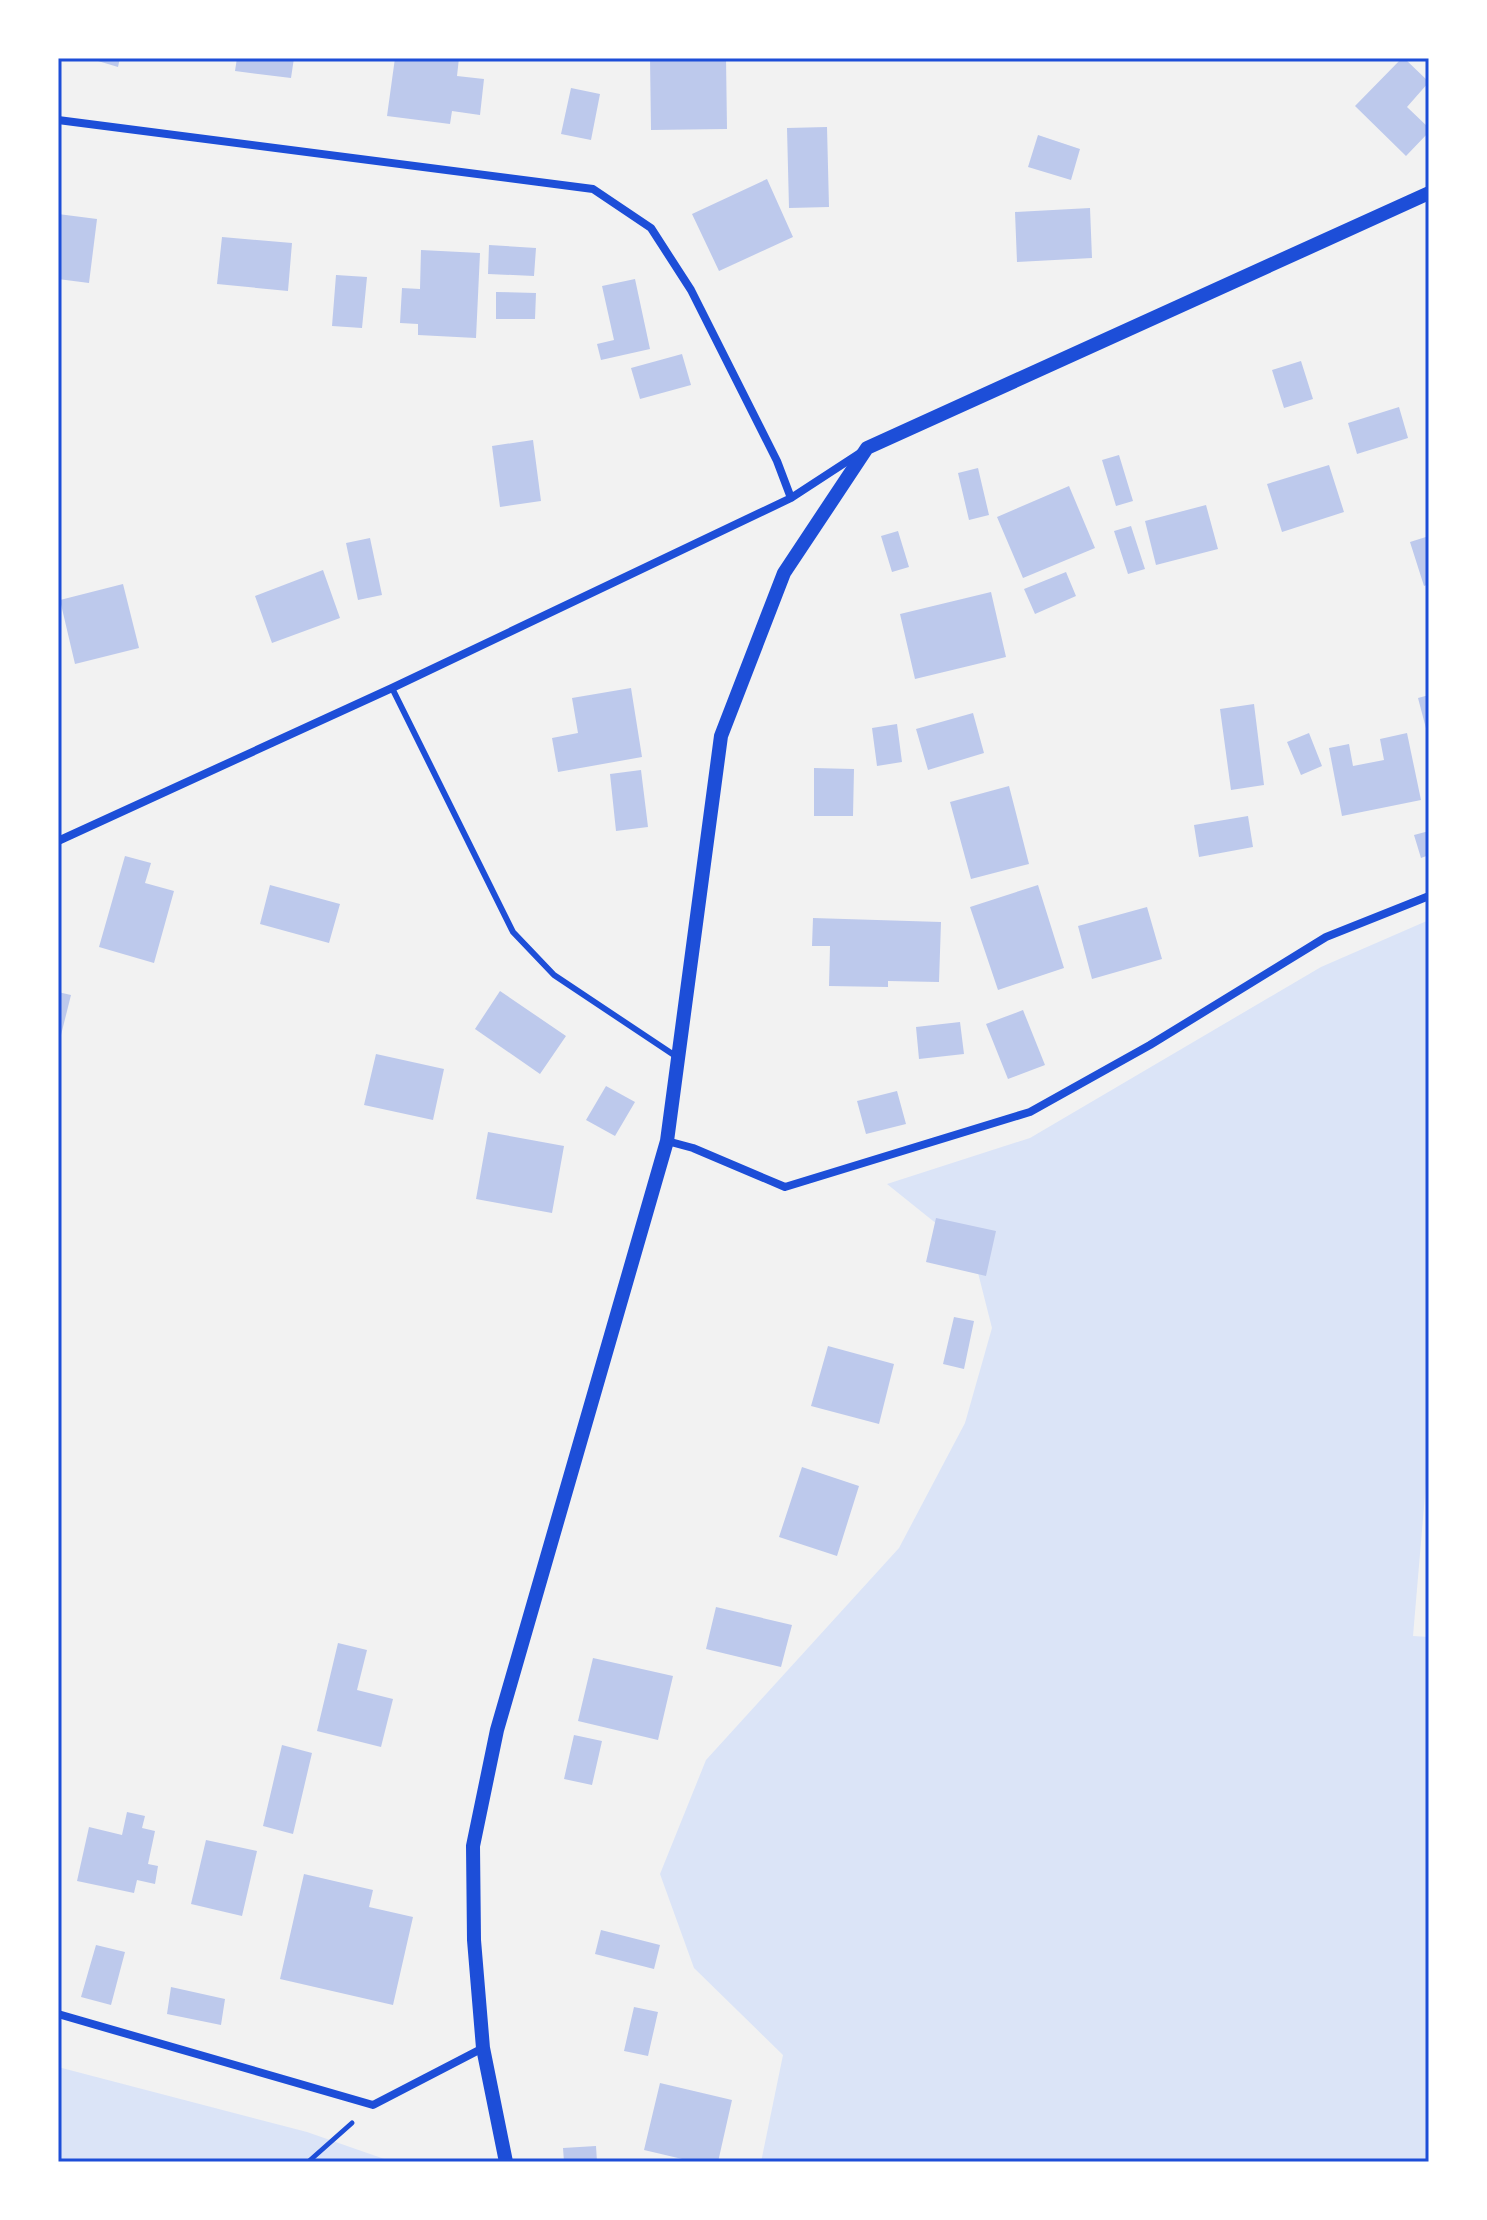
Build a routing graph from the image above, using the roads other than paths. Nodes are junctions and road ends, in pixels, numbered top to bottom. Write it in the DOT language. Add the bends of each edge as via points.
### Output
graph roads {
  1 [pos="58,120"];
  2 [pos="1429,193"];
  3 [pos="867,448"];
  4 [pos="791,498"];
  5 [pos="392,688"];
  6 [pos="58,841"];
  7 [pos="1429,896"];
  8 [pos="678,1057"];
  9 [pos="667,1141"];
  10 [pos="58,2014"];
  11 [pos="483,2048"];
  12 [pos="506,2162"];
  1 -- 4 [label="street" via="593,189 651,228 691,290"];
  2 -- 3 [label="street"];
  3 -- 4 [label="street"];
  3 -- 8 [label="street" via="784,573 721,736"];
  4 -- 5 [label="street"];
  5 -- 6 [label="street"];
  5 -- 8 [label="lane" via="513,932 554,975"];
  7 -- 9 [label="street" via="1326,937 1022,1116 785,1187"];
  8 -- 9 [label="street"];
  9 -- 11 [label="street" via="497,1730 473,1846"];
  10 -- 11 [label="street" via="373,2105"];
  11 -- 12 [label="street"];
}
